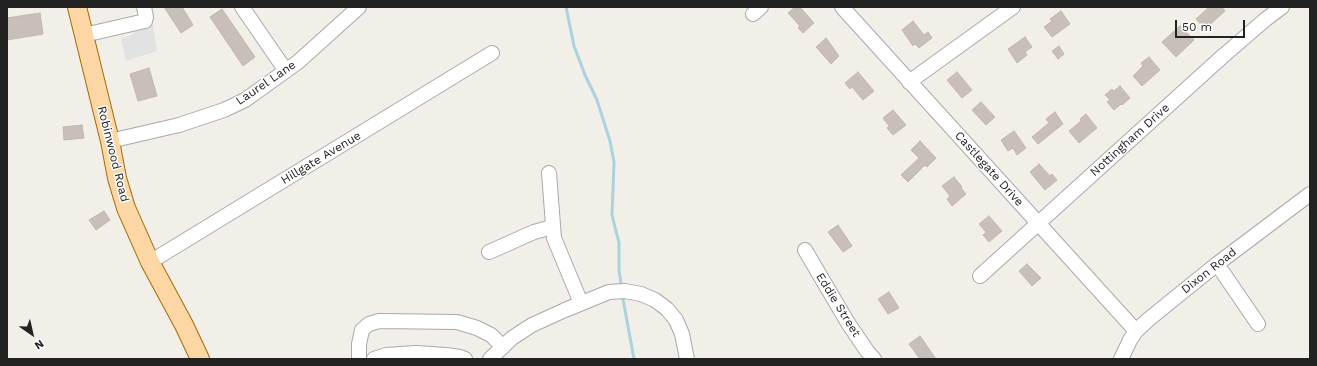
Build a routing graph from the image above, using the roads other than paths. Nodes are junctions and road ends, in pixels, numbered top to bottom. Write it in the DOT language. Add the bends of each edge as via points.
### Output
graph roads {
  1 [pos="77,7"];
  2 [pos="144,7"];
  3 [pos="242,7"];
  4 [pos="359,7"];
  5 [pos="842,7"];
  6 [pos="1013,7"];
  7 [pos="1282,7"];
  8 [pos="84,35"];
  9 [pos="492,53"];
  10 [pos="286,71"];
  11 [pos="909,82"];
  12 [pos="110,141"];
  13 [pos="549,173"];
  14 [pos="1310,194"];
  15 [pos="1038,224"];
  16 [pos="552,227"];
  17 [pos="805,250"];
  18 [pos="489,252"];
  19 [pos="150,262"];
  20 [pos="1217,264"];
  21 [pos="980,276"];
  22 [pos="581,303"];
  23 [pos="1258,324"];
  24 [pos="1136,331"];
  25 [pos="495,355"];
  26 [pos="406,356"];
  27 [pos="445,357"];
  28 [pos="200,359"];
  29 [pos="359,359"];
  30 [pos="374,359"];
  31 [pos="466,359"];
  32 [pos="687,359"];
  33 [pos="874,359"];
  34 [pos="1121,359"];
  1 -- 8 [label="main road, Robinwood Road"];
  2 -- 8 [label="street" via="145,21"];
  3 -- 10 [label="street"];
  4 -- 10 [label="street, Laurel Lane"];
  5 -- 11 [label="street, Castlegate Drive"];
  6 -- 11 [label="street"];
  7 -- 15 [label="street, Nottingham Drive" via="1223,56"];
  8 -- 12 [label="main road, Robinwood Road"];
  9 -- 19 [label="street, Hillgate Avenue"];
  10 -- 12 [label="street, Laurel Lane" via="245,100 224,110 179,125"];
  11 -- 15 [label="street, Castlegate Drive"];
  12 -- 19 [label="main road, Robinwood Road" via="126,208"];
  13 -- 16 [label="street"];
  14 -- 20 [label="street, Dixon Road"];
  15 -- 21 [label="street, Nottingham Drive"];
  15 -- 24 [label="street, Castlegate Drive"];
  16 -- 18 [label="street"];
  16 -- 22 [label="street" via="554,238"];
  17 -- 33 [label="street, Eddie Street" via="848,323"];
  19 -- 28 [label="main road, Robinwood Road"];
  20 -- 23 [label="street"];
  20 -- 24 [label="street, Dixon Road"];
  22 -- 25 [label="street" via="532,325 512,338"];
  22 -- 32 [label="street" via="609,292 625,291 655,300 676,320"];
  24 -- 34 [label="street, Dixon Road"];
  25 -- 29 [label="street" via="491,335 477,328 456,322 379,321 369,324 362,330"];
  26 -- 27 [label="street"];
  26 -- 30 [label="street" via="386,355"];
  27 -- 31 [label="street" via="460,356"];
}
